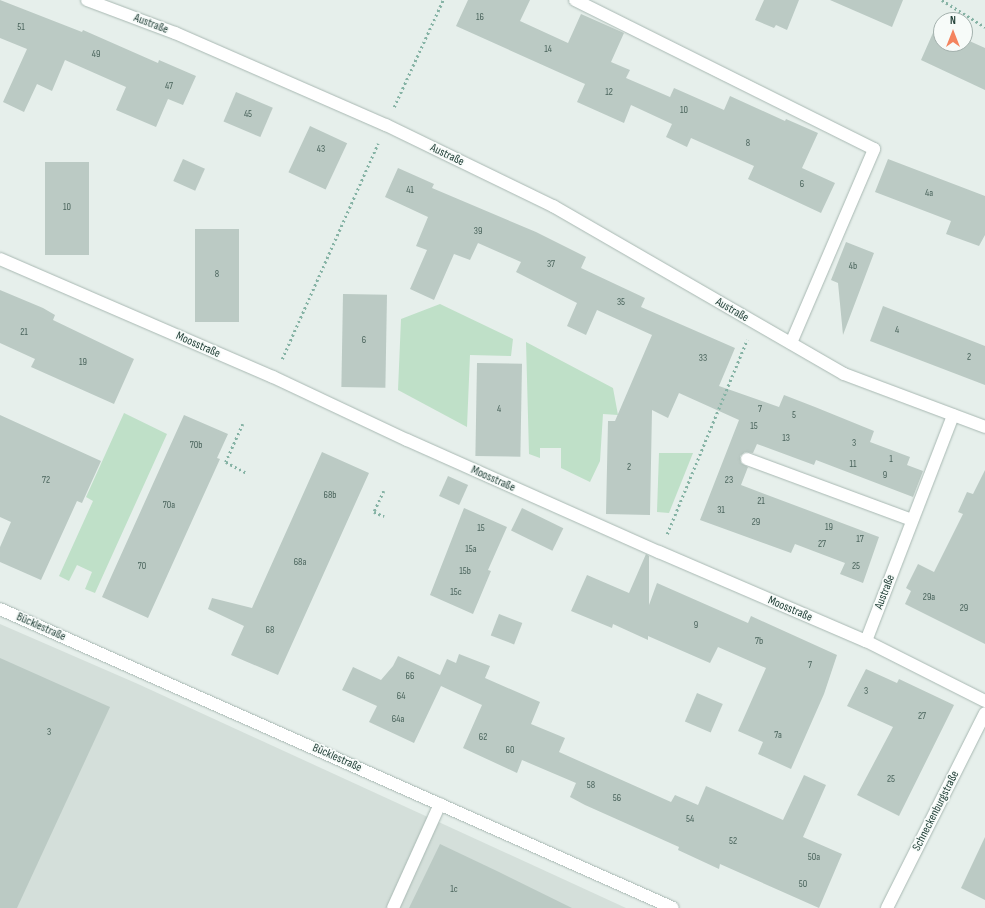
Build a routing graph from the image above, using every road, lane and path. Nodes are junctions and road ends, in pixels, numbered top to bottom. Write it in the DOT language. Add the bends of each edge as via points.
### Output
graph roads {
  1 [pos="87,0"];
  2 [pos="443,0"];
  3 [pos="576,0"];
  4 [pos="942,0"];
  5 [pos="985,27"];
  6 [pos="386,125"];
  7 [pos="0,259"];
  8 [pos="754,322"];
  9 [pos="792,343"];
  10 [pos="273,377"];
  11 [pos="953,415"];
  12 [pos="243,424"];
  13 [pos="985,427"];
  14 [pos="747,459"];
  15 [pos="247,473"];
  16 [pos="384,491"];
  17 [pos="384,516"];
  18 [pos="912,520"];
  19 [pos="659,552"];
  20 [pos="0,609"];
  21 [pos="866,641"];
  22 [pos="985,701"];
  23 [pos="985,713"];
  24 [pos="440,804"];
  25 [pos="393,908"];
  26 [pos="673,908"];
  27 [pos="887,908"];
  1 -- 6 [label="street, Austraße" via="175,34"];
  2 -- 6 [label="path"];
  3 -- 9 [label="street" via="874,149"];
  4 -- 5 [label="path"];
  6 -- 8 [label="street, Austraße" via="552,206"];
  6 -- 10 [label="path"];
  7 -- 10 [label="street, Moosstraße"];
  8 -- 9 [label="street, Austraße"];
  8 -- 19 [label="path"];
  9 -- 11 [label="street, Austraße" via="844,374"];
  10 -- 19 [label="street, Moosstraße" via="407,440"];
  11 -- 13 [label="street, Austraße"];
  11 -- 18 [label="street, Austraße"];
  12 -- 15 [label="path" via="226,462"];
  14 -- 18 [label="street"];
  16 -- 17 [label="path" via="374,512"];
  18 -- 21 [label="street, Austraße"];
  19 -- 21 [label="street, Moosstraße"];
  20 -- 24 [label="street, Bücklestraße"];
  21 -- 22 [label="street, Moosstraße"];
  23 -- 27 [label="street, Schneckenburgstraße"];
  24 -- 25 [label="street"];
  24 -- 26 [label="street, Bücklestraße"];
}
